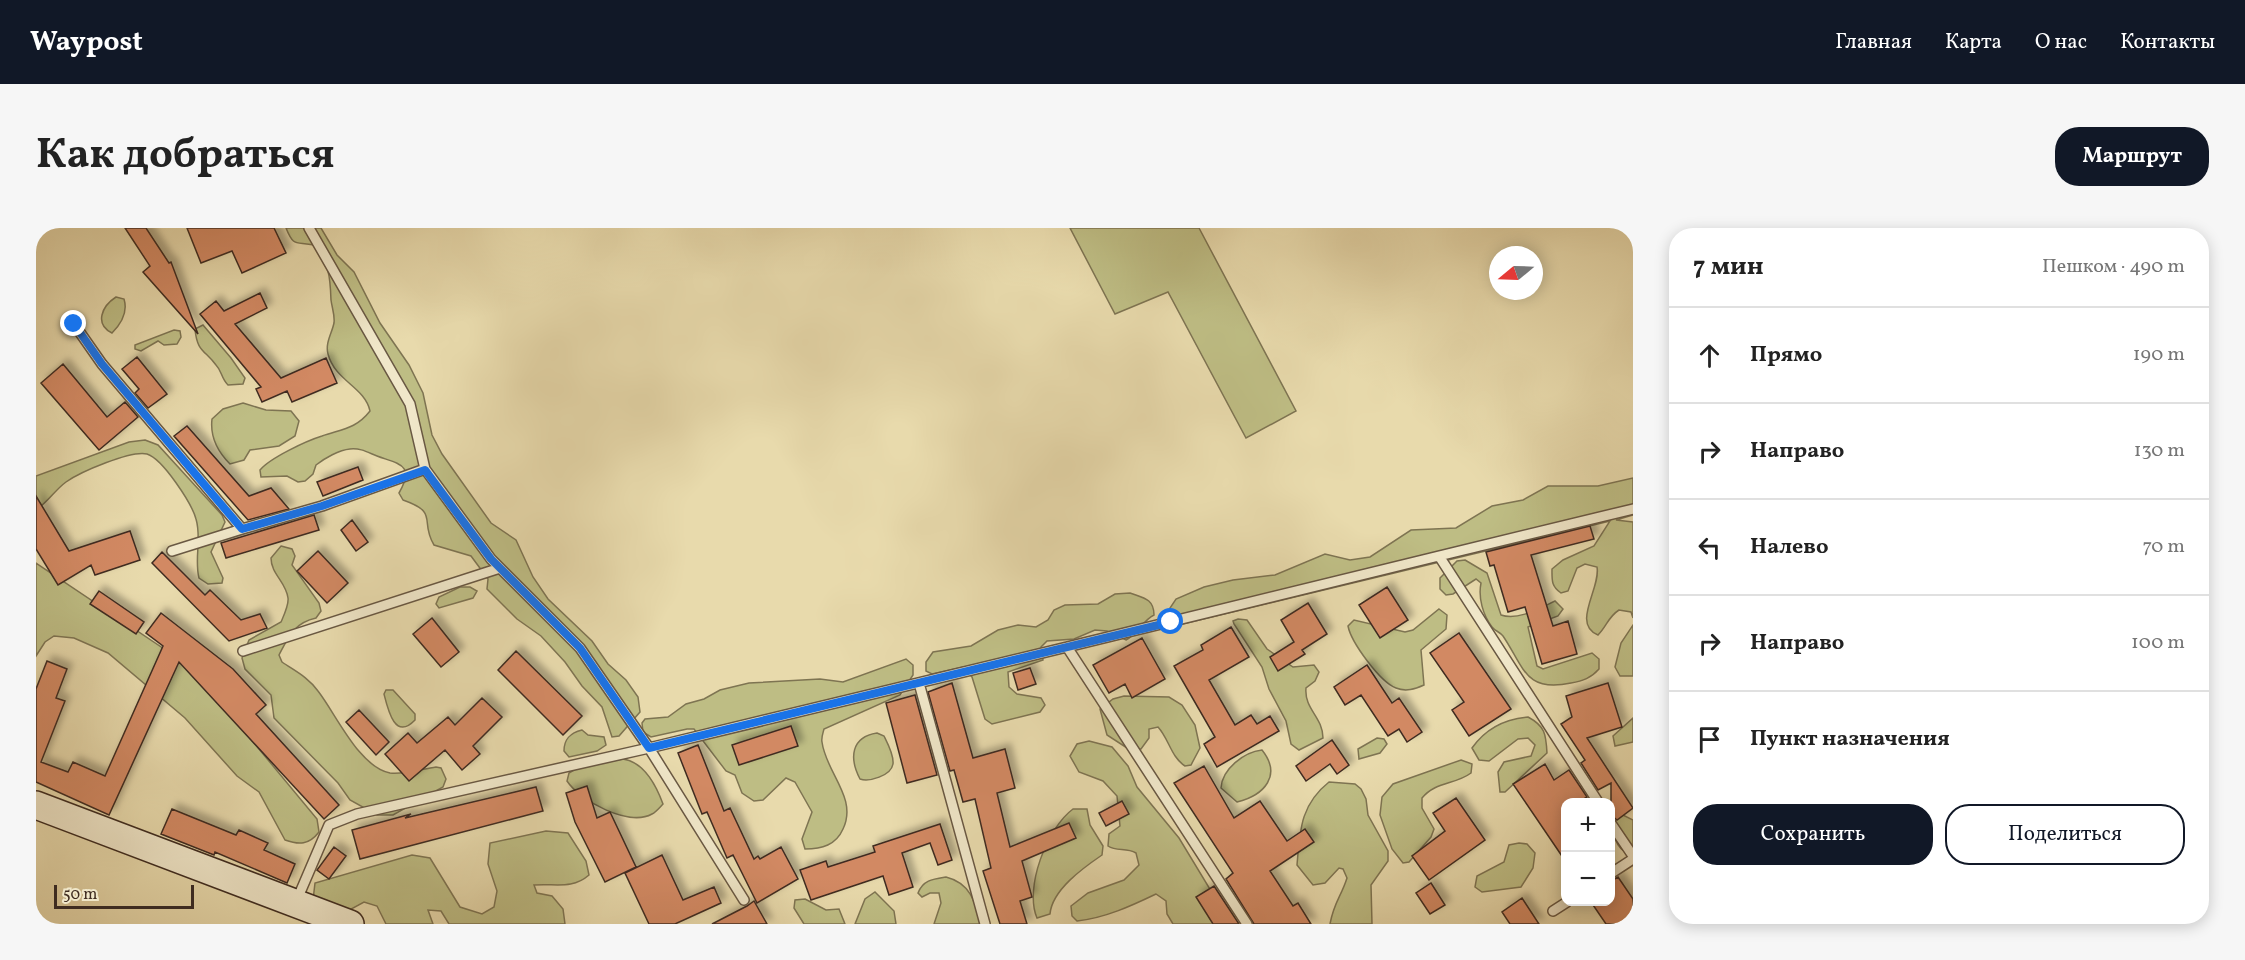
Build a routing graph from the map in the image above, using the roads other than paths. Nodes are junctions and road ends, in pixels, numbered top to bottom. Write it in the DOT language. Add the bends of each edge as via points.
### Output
graph roads {
  1 [pos="309,228"];
  2 [pos="74,324"];
  3 [pos="425,470"];
  4 [pos="1633,509"];
  5 [pos="242,529"];
  6 [pos="172,551"];
  7 [pos="1439,556"];
  8 [pos="500,568"];
  9 [pos="1067,647"];
  10 [pos="243,651"];
  11 [pos="919,683"];
  12 [pos="649,748"];
  13 [pos="1595,798"];
  14 [pos="36,805"];
  15 [pos="1615,827"];
  16 [pos="1630,846"];
  17 [pos="1633,858"];
  18 [pos="1615,871"];
  19 [pos="744,900"];
  20 [pos="295,904"];
  21 [pos="1561,906"];
  22 [pos="1552,911"];
  23 [pos="350,924"];
  24 [pos="985,924"];
  25 [pos="1247,924"];
  1 -- 3 [label="lane" via="410,404"];
  2 -- 5 [label="lane" via="102,364"];
  3 -- 5 [label="lane"];
  3 -- 8 [label="lane"];
  4 -- 7 [label="lane"];
  5 -- 6 [label="lane"];
  7 -- 9 [label="lane"];
  7 -- 13 [label="lane"];
  8 -- 10 [label="lane"];
  8 -- 12 [label="lane" via="580,648"];
  9 -- 11 [label="lane"];
  9 -- 25 [label="lane"];
  11 -- 12 [label="lane"];
  11 -- 24 [label="lane"];
  12 -- 19 [label="lane"];
  12 -- 20 [label="lane" via="357,814 329,825"];
  14 -- 20 [label="main road"];
  15 -- 16 [label="lane"];
  16 -- 17 [label="lane"];
  17 -- 18 [label="lane"];
  20 -- 23 [label="main road"];
  21 -- 22 [label="lane"];
}
